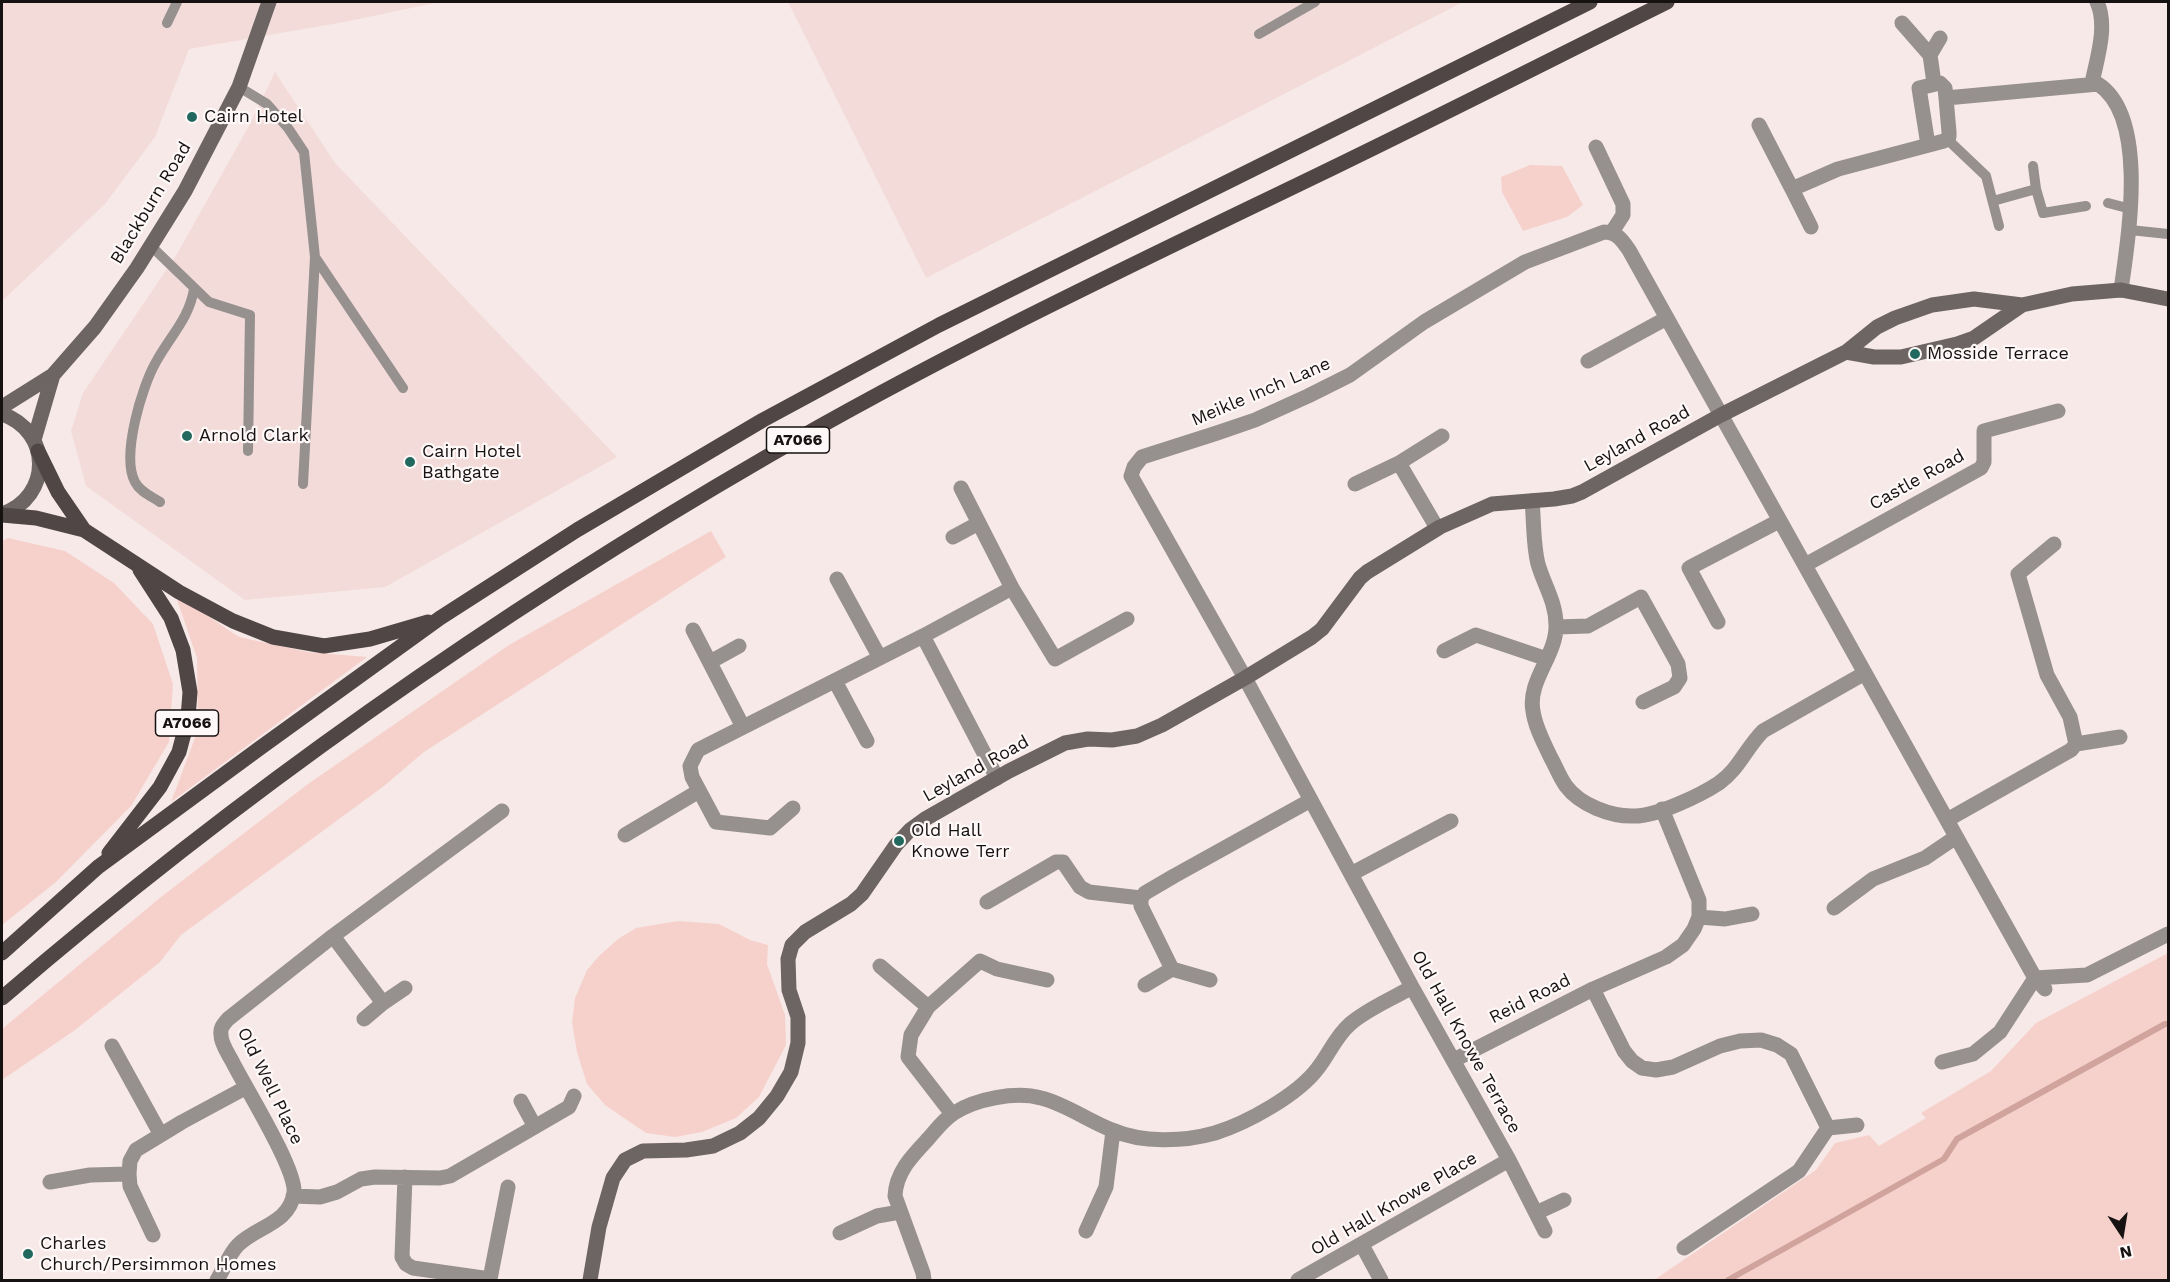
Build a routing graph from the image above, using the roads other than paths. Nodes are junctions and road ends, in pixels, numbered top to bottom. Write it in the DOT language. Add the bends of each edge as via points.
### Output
graph roads {
  1 [pos="177,2"];
  2 [pos="269,2"];
  3 [pos="1316,2"];
  4 [pos="1590,2"];
  5 [pos="1667,2"];
  6 [pos="2097,2"];
  7 [pos="1902,22"];
  8 [pos="168,23"];
  9 [pos="1259,34"];
  10 [pos="1940,38"];
  11 [pos="1930,55"];
  12 [pos="1934,83"];
  13 [pos="2092,83"];
  14 [pos="239,87"];
  15 [pos="1946,98"];
  16 [pos="1759,125"];
  17 [pos="1947,140"];
  18 [pos="1928,145"];
  19 [pos="1596,147"];
  20 [pos="2032,166"];
  21 [pos="1792,189"];
  22 [pos="2036,189"];
  23 [pos="1993,201"];
  24 [pos="2108,203"];
  25 [pos="2086,206"];
  26 [pos="2131,208"];
  27 [pos="1999,226"];
  28 [pos="1811,227"];
  29 [pos="2130,230"];
  30 [pos="1612,232"];
  31 [pos="2169,234"];
  32 [pos="151,246"];
  33 [pos="315,257"];
  34 [pos="194,289"];
  35 [pos="2121,290"];
  36 [pos="2169,299"];
  37 [pos="2022,305"];
  38 [pos="1667,318"];
  39 [pos="1846,352"];
  40 [pos="1588,361"];
  41 [pos="53,375"];
  42 [pos="403,388"];
  43 [pos="2,407"];
  44 [pos="2058,411"];
  45 [pos="2,414"];
  46 [pos="1721,415"];
  47 [pos="1442,436"];
  48 [pos="36,445"];
  49 [pos="248,451"];
  50 [pos="1399,463"];
  51 [pos="303,484"];
  52 [pos="1355,484"];
  53 [pos="961,488"];
  54 [pos="1532,501"];
  55 [pos="160,502"];
  56 [pos="2,515"];
  57 [pos="1779,521"];
  58 [pos="979,523"];
  59 [pos="1437,528"];
  60 [pos="84,530"];
  61 [pos="952,537"];
  62 [pos="2054,544"];
  63 [pos="137,565"];
  64 [pos="1805,566"];
  65 [pos="837,579"];
  66 [pos="1012,588"];
  67 [pos="440,618"];
  68 [pos="1127,619"];
  69 [pos="1718,622"];
  70 [pos="1557,627"];
  71 [pos="693,630"];
  72 [pos="923,636"];
  73 [pos="740,646"];
  74 [pos="1444,651"];
  75 [pos="880,658"];
  76 [pos="1547,659"];
  77 [pos="710,662"];
  78 [pos="1865,673"];
  79 [pos="1245,678"];
  80 [pos="835,681"];
  81 [pos="1643,702"];
  82 [pos="743,727"];
  83 [pos="2120,737"];
  84 [pos="867,741"];
  85 [pos="2076,744"];
  86 [pos="996,778"];
  87 [pos="699,791"];
  88 [pos="1311,800"];
  89 [pos="793,808"];
  90 [pos="1662,809"];
  91 [pos="502,811"];
  92 [pos="1947,820"];
  93 [pos="1451,821"];
  94 [pos="626,835"];
  95 [pos="1956,837"];
  96 [pos="98,867"];
  97 [pos="1351,874"];
  98 [pos="1141,898"];
  99 [pos="987,902"];
  100 [pos="1834,908"];
  101 [pos="1752,914"];
  102 [pos="1699,917"];
  103 [pos="2169,934"];
  104 [pos="333,936"];
  105 [pos="2,953"];
  106 [pos="880,966"];
  107 [pos="1172,969"];
  108 [pos="1047,980"];
  109 [pos="1210,980"];
  110 [pos="2040,983"];
  111 [pos="1145,985"];
  112 [pos="1412,987"];
  113 [pos="405,988"];
  114 [pos="1593,989"];
  115 [pos="2,998"];
  116 [pos="384,1003"];
  117 [pos="928,1008"];
  118 [pos="364,1019"];
  119 [pos="112,1046"];
  120 [pos="1454,1060"];
  121 [pos="1942,1062"];
  122 [pos="245,1088"];
  123 [pos="574,1096"];
  124 [pos="521,1101"];
  125 [pos="952,1114"];
  126 [pos="1857,1125"];
  127 [pos="535,1127"];
  128 [pos="1828,1128"];
  129 [pos="1113,1131"];
  130 [pos="161,1135"];
  131 [pos="1509,1161"];
  132 [pos="129,1174"];
  133 [pos="405,1177"];
  134 [pos="50,1182"];
  135 [pos="508,1187"];
  136 [pos="293,1196"];
  137 [pos="1564,1200"];
  138 [pos="900,1212"];
  139 [pos="1536,1213"];
  140 [pos="1086,1231"];
  141 [pos="1545,1231"];
  142 [pos="840,1233"];
  143 [pos="153,1236"];
  144 [pos="1362,1245"];
  145 [pos="1684,1248"];
  146 [pos="219,1280"];
  147 [pos="490,1280"];
  148 [pos="590,1281"];
  149 [pos="924,1281"];
  150 [pos="1298,1281"];
  151 [pos="1381,1281"];
  1 -- 8 [label="lane"];
  2 -- 14 [label="street, Blackburn Road"];
  3 -- 9 [label="lane"];
  4 -- 67 [label="main road, A7066" via="898,347 744,431 577,530"];
  5 -- 115 [label="main road, A7066" via="976,344 770,455 586,565 291,768 81,929"];
  6 -- 13 [label="street" via="2102,30"];
  7 -- 11 [label="street"];
  10 -- 11 [label="street"];
  11 -- 12 [label="street"];
  12 -- 15 [label="street" via="1943,85"];
  12 -- 18 [label="street" via="1921,86 1918,91"];
  13 -- 15 [label="street"];
  13 -- 26 [label="street" via="2110,95 2123,119"];
  14 -- 32 [label="street, Blackburn Road" via="185,192"];
  14 -- 33 [label="lane" via="267,105 303,152"];
  15 -- 17 [label="street"];
  16 -- 21 [label="street"];
  17 -- 18 [label="street"];
  17 -- 23 [label="lane" via="1986,176"];
  18 -- 21 [label="street" via="1838,169"];
  19 -- 30 [label="street" via="1623,204 1623,215"];
  20 -- 22 [label="lane"];
  21 -- 28 [label="street"];
  22 -- 23 [label="lane"];
  22 -- 25 [label="lane" via="2043,213"];
  23 -- 27 [label="lane"];
  24 -- 26 [label="lane"];
  26 -- 29 [label="street"];
  29 -- 31 [label="lane"];
  29 -- 35 [label="street"];
  30 -- 38 [label="street" via="1629,250"];
  30 -- 79 [label="street, Meikle Inch Lane" via="1525,262 1424,322 1350,375 1308,396 1255,420 1142,457 1131,476 1135,486"];
  32 -- 34 [label="lane"];
  32 -- 41 [label="street, Blackburn Road" via="95,327"];
  33 -- 42 [label="lane"];
  33 -- 51 [label="lane"];
  34 -- 49 [label="lane" via="209,302 250,315"];
  34 -- 55 [label="lane" via="183,323 155,363 134,419 133,477 142,491"];
  35 -- 36 [label="street, Leyland Road"];
  35 -- 37 [label="street, Leyland Road" via="2072,294"];
  37 -- 39 [label="street, Leyland Road" via="1974,338 1957,344 1900,357"];
  37 -- 39 [label="street, Leyland Road" via="1974,299 1932,305 1877,327"];
  38 -- 40 [label="street"];
  38 -- 46 [label="street"];
  39 -- 46 [label="street, Leyland Road"];
  41 -- 43 [label="street, Blackburn Road"];
  41 -- 48 [label="street, Blackburn Road"];
  44 -- 64 [label="street, Castle Road" via="1984,431 1981,468"];
  45 -- 48 [label="street" via="30,433"];
  46 -- 54 [label="street, Leyland Road" via="1581,492"];
  46 -- 57 [label="street"];
  47 -- 50 [label="street"];
  48 -- 56 [label="street, Blackburn Road" via="40,467 37,480 24,501"];
  48 -- 60 [label="main road, A7066" via="58,492"];
  50 -- 52 [label="street"];
  50 -- 59 [label="street"];
  53 -- 58 [label="street"];
  54 -- 59 [label="street, Leyland Road" via="1492,504"];
  54 -- 70 [label="street" via="1538,563 1555,605"];
  56 -- 60 [label="main road, A7066" via="36,518"];
  57 -- 64 [label="street"];
  57 -- 69 [label="street" via="1689,568"];
  58 -- 61 [label="street"];
  58 -- 66 [label="street"];
  59 -- 79 [label="street, Leyland Road" via="1360,578 1322,629"];
  60 -- 63 [label="main road, A7066"];
  62 -- 85 [label="street" via="2018,574 2047,675 2070,717"];
  63 -- 67 [label="main road, A7066" via="233,621 273,637 324,646 370,639"];
  63 -- 96 [label="main road, A7066" via="171,618 183,650 190,692 188,718 179,752 160,787"];
  64 -- 78 [label="street"];
  65 -- 75 [label="street"];
  66 -- 68 [label="street" via="1054,659"];
  66 -- 72 [label="street"];
  67 -- 96 [label="main road, A7066"];
  70 -- 76 [label="street"];
  70 -- 81 [label="street" via="1588,626 1641,597 1678,664 1680,678 1674,687"];
  71 -- 77 [label="street"];
  72 -- 75 [label="street"];
  72 -- 86 [label="street"];
  73 -- 77 [label="street"];
  74 -- 76 [label="street" via="1476,635"];
  75 -- 80 [label="street"];
  76 -- 90 [label="street" via="1533,694 1532,711 1566,787 1604,812 1635,816"];
  77 -- 82 [label="street"];
  78 -- 90 [label="street" via="1763,731 1737,767 1720,782"];
  78 -- 92 [label="street"];
  79 -- 86 [label="street, Leyland Road" via="1137,736 1065,743"];
  79 -- 88 [label="street, Old Hall Knowe Terrace"];
  80 -- 82 [label="street"];
  80 -- 84 [label="street"];
  82 -- 87 [label="street" via="698,750 690,765"];
  83 -- 85 [label="street"];
  85 -- 92 [label="street"];
  86 -- 148 [label="street, Leyland Road" via="910,830 862,894 792,945 788,959 789,990 798,1017 798,1043 790,1072 777,1096 740,1133 713,1146 643,1151 625,1160 613,1178"];
  87 -- 89 [label="street" via="716,822 770,828"];
  87 -- 94 [label="street"];
  88 -- 97 [label="street, Old Hall Knowe Terrace"];
  88 -- 98 [label="street"];
  90 -- 102 [label="street" via="1699,900"];
  91 -- 104 [label="street, Old Well Place"];
  92 -- 95 [label="street"];
  93 -- 97 [label="street"];
  95 -- 100 [label="street" via="1925,858 1873,879"];
  95 -- 110 [label="street"];
  96 -- 105 [label="main road, A7066"];
  97 -- 112 [label="street, Old Hall Knowe Terrace"];
  98 -- 99 [label="street" via="1089,892 1080,887 1063,862 1056,862"];
  98 -- 107 [label="street"];
  101 -- 102 [label="street" via="1725,919"];
  102 -- 114 [label="street, Reid Road" via="1695,929 1675,951"];
  103 -- 110 [label="street" via="2087,975"];
  104 -- 116 [label="street"];
  104 -- 122 [label="street, Old Well Place" via="221,1028 221,1038"];
  106 -- 117 [label="street"];
  107 -- 109 [label="street"];
  107 -- 111 [label="street"];
  108 -- 117 [label="street" via="997,969 980,961"];
  110 -- 121 [label="street" via="2000,1032 1973,1054"];
  112 -- 120 [label="street, Old Hall Knowe Terrace"];
  112 -- 129 [label="street" via="1350,1024 1301,1088 1258,1113 1215,1132 1180,1139 1142,1138"];
  113 -- 116 [label="street"];
  114 -- 120 [label="street, Reid Road"];
  114 -- 128 [label="street, Reid Road" via="1624,1051 1642,1068 1673,1067 1740,1041 1761,1040 1777,1045 1791,1054"];
  116 -- 118 [label="street"];
  117 -- 125 [label="street" via="911,1035 908,1057"];
  119 -- 130 [label="street"];
  120 -- 131 [label="street, Old Hall Knowe Terrace"];
  122 -- 130 [label="street"];
  122 -- 136 [label="street, Old Well Place" via="292,1176"];
  123 -- 127 [label="street" via="569,1107"];
  124 -- 127 [label="street"];
  125 -- 129 [label="street" via="980,1101 1009,1096 1040,1098"];
  125 -- 138 [label="street" via="900,1174 895,1185"];
  126 -- 128 [label="street"];
  127 -- 133 [label="street" via="450,1176"];
  128 -- 145 [label="street" via="1799,1171"];
  129 -- 140 [label="street" via="1106,1187"];
  130 -- 132 [label="street" via="136,1150"];
  131 -- 139 [label="street, Old Hall Knowe Terrace"];
  131 -- 144 [label="street, Old Hall Knowe Place"];
  132 -- 134 [label="street"];
  132 -- 143 [label="street" via="130,1186"];
  133 -- 136 [label="street" via="361,1179 320,1197"];
  133 -- 147 [label="street" via="402,1257 406,1264"];
  135 -- 147 [label="street"];
  136 -- 146 [label="street" via="281,1217 239,1243"];
  137 -- 139 [label="street"];
  138 -- 142 [label="street" via="877,1216"];
  138 -- 149 [label="street"];
  139 -- 141 [label="street, Old Hall Knowe Terrace"];
  144 -- 150 [label="street, Old Hall Knowe Place"];
  144 -- 151 [label="street"];
}
